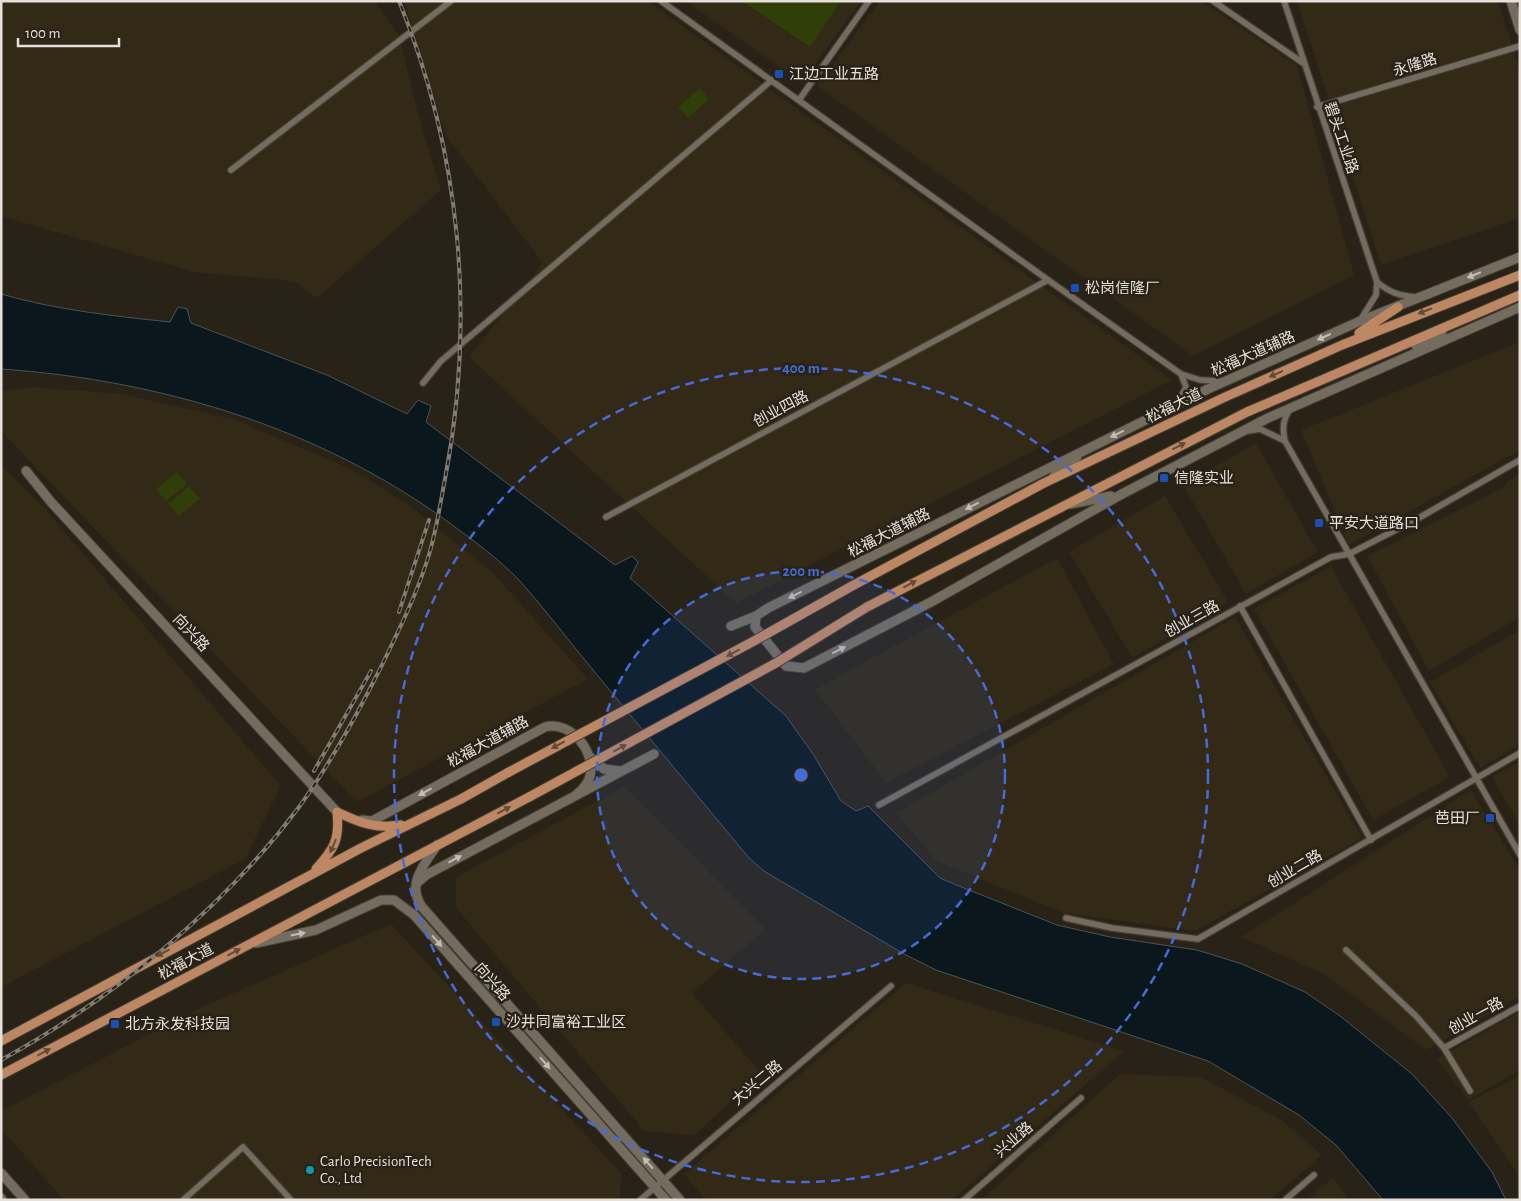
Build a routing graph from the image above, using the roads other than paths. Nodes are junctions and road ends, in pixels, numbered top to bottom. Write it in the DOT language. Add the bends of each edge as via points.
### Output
graph roads {
  1 [pos="451,1"];
  2 [pos="661,1"];
  3 [pos="869,1"];
  4 [pos="1213,1"];
  5 [pos="1284,1"];
  6 [pos="1511,1"];
  7 [pos="1520,30"];
  8 [pos="1520,46"];
  9 [pos="1303,63"];
  10 [pos="772,80"];
  11 [pos="799,100"];
  12 [pos="1317,107"];
  13 [pos="231,170"];
  14 [pos="1520,257"];
  15 [pos="1520,275"];
  16 [pos="1048,280"];
  17 [pos="1377,282"];
  18 [pos="1520,295"];
  19 [pos="1418,298"];
  20 [pos="1398,307"];
  21 [pos="1520,308"];
  22 [pos="1477,313"];
  23 [pos="1494,319"];
  24 [pos="1358,322"];
  25 [pos="1432,338"];
  26 [pos="1342,345"];
  27 [pos="1390,350"];
  28 [pos="1181,374"];
  29 [pos="1365,374"];
  30 [pos="1227,381"];
  31 [pos="423,383"];
  32 [pos="1177,405"];
  33 [pos="1292,407"];
  34 [pos="1246,431"];
  35 [pos="1284,441"];
  36 [pos="1089,448"];
  37 [pos="1520,460"];
  38 [pos="26,471"];
  39 [pos="1044,483"];
  40 [pos="1122,494"];
  41 [pos="1060,506"];
  42 [pos="606,517"];
  43 [pos="1349,554"];
  44 [pos="1240,606"];
  45 [pos="756,616"];
  46 [pos="732,626"];
  47 [pos="586,751"];
  48 [pos="1520,753"];
  49 [pos="654,754"];
  50 [pos="622,771"];
  51 [pos="1476,779"];
  52 [pos="576,795"];
  53 [pos="879,805"];
  54 [pos="337,812"];
  55 [pos="352,819"];
  56 [pos="411,823"];
  57 [pos="1371,840"];
  58 [pos="437,845"];
  59 [pos="1520,855"];
  60 [pos="312,874"];
  61 [pos="415,886"];
  62 [pos="1066,918"];
  63 [pos="251,944"];
  64 [pos="1346,950"];
  65 [pos="891,986"];
  66 [pos="1520,1006"];
  67 [pos="1,1041"];
  68 [pos="1444,1048"];
  69 [pos="1,1075"];
  70 [pos="1470,1091"];
  71 [pos="1081,1098"];
  72 [pos="1,1172"];
  73 [pos="1314,1174"];
  74 [pos="663,1180"];
  75 [pos="654,1187"];
  76 [pos="25,1200"];
  77 [pos="183,1200"];
  78 [pos="291,1200"];
  79 [pos="640,1200"];
  80 [pos="666,1200"];
  81 [pos="680,1200"];
  82 [pos="964,1200"];
  83 [pos="1285,1200"];
  1 -- 13 [label="street"];
  2 -- 10 [label="street"];
  3 -- 11 [label="street"];
  4 -- 9 [label="street"];
  5 -- 9 [label="street, 碧头工业路"];
  6 -- 7 [label="main road"];
  8 -- 12 [label="street, 永隆路"];
  9 -- 12 [label="street, 碧头工业路"];
  10 -- 11 [label="street"];
  10 -- 31 [label="street" via="441,361"];
  11 -- 16 [label="street"];
  12 -- 17 [label="street, 碧头工业路"];
  14 -- 19 [label="main road, 松福大道辅路, one-way"];
  15 -- 26 [label="main road, 松福大道, one-way"];
  16 -- 28 [label="street"];
  16 -- 42 [label="street, 创业四路"];
  17 -- 19 [label="street" via="1400,296"];
  17 -- 24 [label="street" via="1376,295"];
  18 -- 22 [label="main road"];
  19 -- 20 [label="main road, 松福大道辅路"];
  20 -- 24 [label="main road, 松福大道辅路"];
  20 -- 26 [label="main road"];
  21 -- 23 [label="main road"];
  22 -- 25 [label="main road"];
  22 -- 27 [label="main road"];
  23 -- 25 [label="main road"];
  23 -- 29 [label="main road"];
  24 -- 30 [label="main road, 松福大道辅路, one-way"];
  25 -- 27 [label="main road"];
  25 -- 29 [label="main road"];
  26 -- 39 [label="main road, 松福大道, one-way"];
  41 -- 27 [label="main road, one-way" via="1247,412"];
  28 -- 30 [label="street" via="1200,380"];
  28 -- 32 [label="street" via="1186,387"];
  29 -- 33 [label="main road"];
  30 -- 32 [label="main road, 松福大道辅路"];
  32 -- 36 [label="main road, 松福大道辅路, one-way"];
  33 -- 34 [label="main road"];
  33 -- 35 [label="street" via="1282,429"];
  34 -- 35 [label="street" via="1260,429"];
  34 -- 40 [label="main road"];
  35 -- 43 [label="street"];
  36 -- 39 [label="main road"];
  36 -- 45 [label="main road, 松福大道辅路, one-way"];
  37 -- 43 [label="street, 创业三路" via="1417,520"];
  38 -- 54 [label="main road, 向兴路"];
  39 -- 56 [label="main road, 松福大道, one-way, bridge" via="462,799"];
  40 -- 41 [label="main road"];
  45 -- 40 [label="main road, one-way" via="755,627 786,666 804,668 931,602"];
  58 -- 41 [label="main road, 松福大道, one-way, bridge" via="776,663 867,607"];
  43 -- 44 [label="street, 创业三路" via="1331,557"];
  43 -- 51 [label="street"];
  44 -- 53 [label="street, 创业三路"];
  44 -- 57 [label="street"];
  45 -- 46 [label="main road, 松福大道辅路"];
  47 -- 50 [label="main road, 松福大道辅路" via="597,765 613,772"];
  47 -- 52 [label="main road" via="591,769 589,779"];
  47 -- 55 [label="main road, 松福大道辅路, one-way" via="567,728 545,727 372,821"];
  48 -- 51 [label="street, 创业二路"];
  49 -- 50 [label="main road"];
  50 -- 52 [label="main road"];
  51 -- 57 [label="street, 创业二路"];
  51 -- 59 [label="street"];
  61 -- 52 [label="main road, one-way" via="426,874"];
  54 -- 55 [label="main road, 松福大道"];
  54 -- 60 [label="main road, 松福大道, one-way" via="339,831 332,851"];
  55 -- 56 [label="main road, 松福大道" via="365,825 384,827"];
  56 -- 60 [label="main road, 松福大道"];
  57 -- 62 [label="street, 创业二路" via="1198,938 1112,928"];
  58 -- 61 [label="main road"];
  58 -- 63 [label="main road, 松福大道"];
  60 -- 67 [label="main road, 松福大道, one-way"];
  74 -- 61 [label="main road, 向兴路, one-way" via="422,907 417,900"];
  69 -- 63 [label="main road, 松福大道, one-way"];
  63 -- 75 [label="main road, 向兴路, one-way" via="316,930 381,900 394,900 401,904 414,914"];
  64 -- 68 [label="street" via="1416,1016"];
  65 -- 74 [label="street, 大兴二路"];
  66 -- 68 [label="street, 创业一路"];
  68 -- 70 [label="street"];
  71 -- 82 [label="street, 兴业路"];
  72 -- 76 [label="main road"];
  73 -- 83 [label="street"];
  74 -- 75 [label="street, 大兴二路"];
  74 -- 81 [label="main road, 向兴路"];
  75 -- 79 [label="street, 大兴二路"];
  75 -- 80 [label="main road, 向兴路"];
  77 -- 78 [label="street" via="243,1148"];
}
